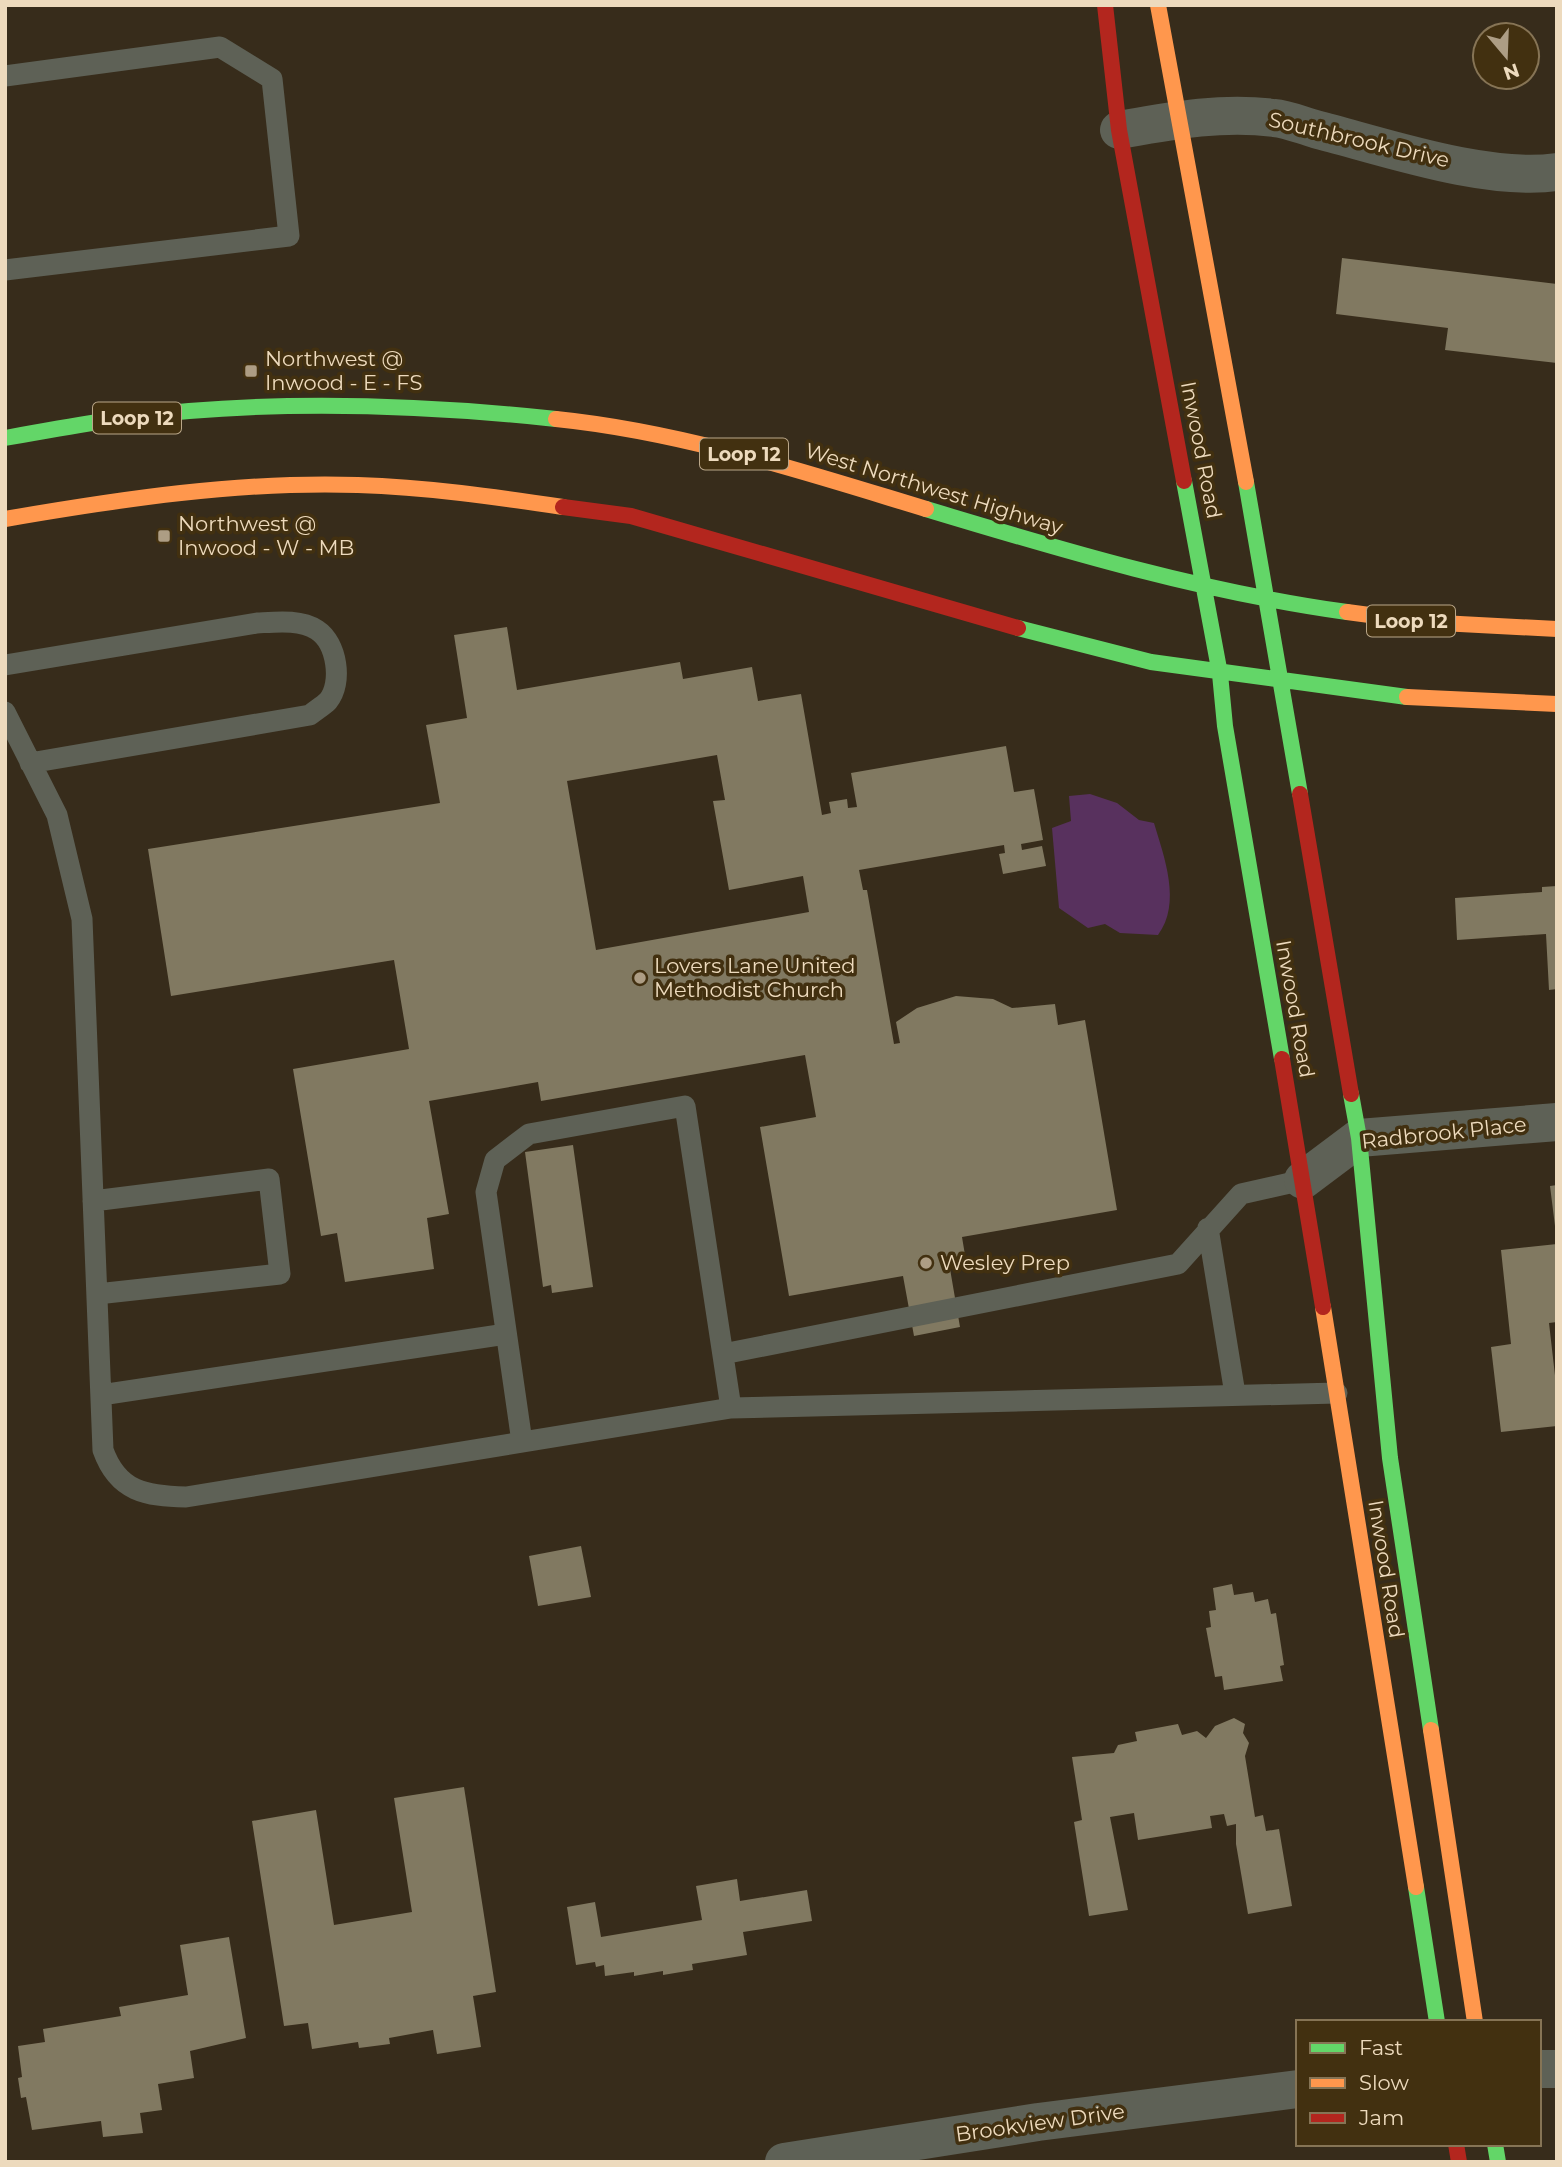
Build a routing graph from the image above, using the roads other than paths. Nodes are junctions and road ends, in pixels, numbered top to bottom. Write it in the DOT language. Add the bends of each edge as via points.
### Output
graph roads {
  1 [pos="1105,5"];
  2 [pos="1158,5"];
  3 [pos="5,76"];
  4 [pos="1178,120"];
  5 [pos="1119,130"];
  6 [pos="1557,172"];
  7 [pos="5,270"];
  8 [pos="5,438"];
  9 [pos="5,519"];
  10 [pos="1205,589"];
  11 [pos="1266,601"];
  12 [pos="1557,629"];
  13 [pos="5,664"];
  14 [pos="1220,674"];
  15 [pos="1279,682"];
  16 [pos="1557,704"];
  17 [pos="5,712"];
  18 [pos="30,762"];
  19 [pos="1557,1122"];
  20 [pos="1359,1138"];
  21 [pos="1303,1180"];
  22 [pos="93,1201"];
  23 [pos="1208,1228"];
  24 [pos="97,1294"];
  25 [pos="506,1334"];
  26 [pos="723,1354"];
  27 [pos="1337,1393"];
  28 [pos="1236,1394"];
  29 [pos="101,1395"];
  30 [pos="731,1408"];
  31 [pos="522,1442"];
  32 [pos="1437,2020"];
  33 [pos="1475,2020"];
  34 [pos="1296,2089"];
  35 [pos="784,2162"];
  1 -- 5 [label="main road, Inwood Road"];
  2 -- 4 [label="main road, Inwood Road"];
  3 -- 7 [label="lane" via="220,47 272,79 289,236"];
  4 -- 5 [label="street, Southbrook Drive"];
  4 -- 6 [label="street, Southbrook Drive" via="1237,115 1276,118 1474,168"];
  4 -- 11 [label="main road, Inwood Road"];
  5 -- 10 [label="main road, Inwood Road"];
  8 -- 10 [label="main road, West Northwest Highway / Loop 12" via="224,410 380,402 506,412 634,431 744,454"];
  9 -- 14 [label="main road" via="118,500 240,488 356,485 440,490 631,516 1042,635"];
  10 -- 11 [label="main road, West Northwest Highway / Loop 12"];
  10 -- 14 [label="main road, Inwood Road"];
  11 -- 12 [label="main road, West Northwest Highway / Loop 12" via="1422,622"];
  11 -- 15 [label="main road, Inwood Road"];
  13 -- 18 [label="lane" via="257,623 291,622 318,630 333,649 336,676 330,699 310,715"];
  14 -- 15 [label="main road"];
  14 -- 21 [label="main road, Inwood Road"];
  15 -- 16 [label="main road" via="1419,699"];
  15 -- 20 [label="main road, Inwood Road"];
  17 -- 18 [label="lane"];
  18 -- 22 [label="lane" via="57,815 82,919"];
  19 -- 20 [label="street, Radbrook Place"];
  20 -- 21 [label="street, Radbrook Place"];
  20 -- 33 [label="main road, Inwood Road" via="1390,1458"];
  21 -- 23 [label="lane" via="1241,1194"];
  21 -- 27 [label="main road, Inwood Road"];
  22 -- 24 [label="lane"];
  22 -- 24 [label="lane" via="269,1179 280,1274"];
  23 -- 26 [label="lane" via="1178,1264"];
  23 -- 28 [label="lane"];
  24 -- 29 [label="lane"];
  25 -- 26 [label="lane" via="486,1192 495,1160 529,1134 685,1106"];
  25 -- 29 [label="lane"];
  25 -- 31 [label="lane"];
  26 -- 30 [label="lane"];
  27 -- 28 [label="lane"];
  27 -- 32 [label="main road, Inwood Road"];
  28 -- 30 [label="lane"];
  29 -- 31 [label="lane" via="103,1450 110,1469 119,1481 153,1496 186,1497"];
  30 -- 31 [label="lane"];
  34 -- 35 [label="street, Brookview Drive" via="1038,2122"];
}
